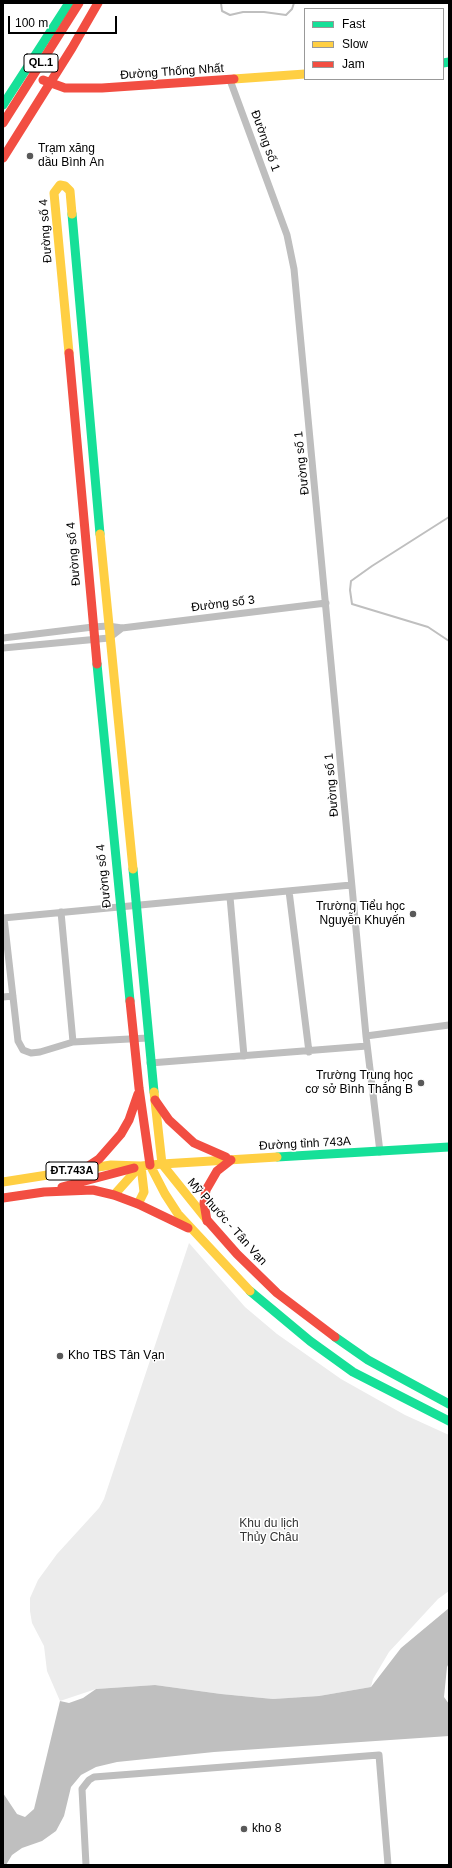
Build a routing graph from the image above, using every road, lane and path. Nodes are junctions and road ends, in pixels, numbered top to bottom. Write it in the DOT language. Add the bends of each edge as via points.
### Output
graph roads {
  1 [pos="69,3"];
  2 [pos="79,3"];
  3 [pos="90,3"];
  4 [pos="98,3"];
  5 [pos="304,74"];
  6 [pos="230,80"];
  7 [pos="46,82"];
  8 [pos="3,105"];
  9 [pos="3,123"];
  10 [pos="3,144"];
  11 [pos="3,158"];
  12 [pos="326,603"];
  13 [pos="108,626"];
  14 [pos="93,627"];
  15 [pos="122,628"];
  16 [pos="3,638"];
  17 [pos="109,638"];
  18 [pos="94,640"];
  19 [pos="3,648"];
  20 [pos="352,885"];
  21 [pos="289,891"];
  22 [pos="230,896"];
  23 [pos="136,905"];
  24 [pos="120,907"];
  25 [pos="61,912"];
  26 [pos="4,918"];
  27 [pos="13,996"];
  28 [pos="3,997"];
  29 [pos="449,1025"];
  30 [pos="366,1036"];
  31 [pos="148,1038"];
  32 [pos="134,1039"];
  33 [pos="73,1042"];
  34 [pos="367,1046"];
  35 [pos="309,1052"];
  36 [pos="244,1056"];
  37 [pos="150,1063"];
  38 [pos="139,1088"];
  39 [pos="154,1099"];
  40 [pos="449,1147"];
  41 [pos="380,1152"];
  42 [pos="232,1159"];
  43 [pos="162,1164"];
  44 [pos="145,1165"];
  45 [pos="84,1169"];
  46 [pos="3,1182"];
  47 [pos="44,1192"];
  48 [pos="114,1195"];
  49 [pos="3,1198"];
  50 [pos="138,1204"];
  51 [pos="207,1221"];
  52 [pos="192,1230"];
  53 [pos="348,1347"];
  54 [pos="338,1362"];
  55 [pos="449,1404"];
  56 [pos="449,1421"];
  57 [pos="86,1865"];
  58 [pos="388,1865"];
  1 -- 8 [label="main road, QL.1"];
  2 -- 9 [label="main road, QL.1"];
  3 -- 7 [label="main road, QL.1"];
  4 -- 7 [label="main road, QL.1" via="72,48"];
  5 -- 6 [label="main road, Đường Thống Nhất"];
  6 -- 7 [label="main road, Đường Thống Nhất" via="102,88 65,88"];
  6 -- 12 [label="street, Đường số 1" via="289,242 294,269"];
  7 -- 10 [label="main road, QL.1"];
  7 -- 11 [label="main road, QL.1"];
  12 -- 15 [label="street, Đường số 3"];
  12 -- 20 [label="street, Đường số 1"];
  13 -- 14 [label="street, Đường số 3"];
  13 -- 14 [label="main road, Đường số 4" via="70,192 65,186 60,185 54,193"];
  13 -- 15 [label="street, Đường số 3"];
  13 -- 17 [label="main road, Đường số 4"];
  14 -- 16 [label="street, Đường số 3"];
  14 -- 18 [label="main road, Đường số 4"];
  15 -- 17 [label="street"];
  17 -- 18 [label="street"];
  17 -- 23 [label="main road, Đường số 4"];
  18 -- 19 [label="street"];
  18 -- 24 [label="main road, Đường số 4"];
  20 -- 21 [label="street"];
  20 -- 30 [label="street, Đường số 1"];
  21 -- 22 [label="street"];
  21 -- 35 [label="street"];
  22 -- 23 [label="street"];
  22 -- 36 [label="street"];
  23 -- 24 [label="street"];
  23 -- 31 [label="main road, Đường số 4"];
  24 -- 25 [label="street"];
  24 -- 32 [label="main road, Đường số 4"];
  25 -- 26 [label="street"];
  25 -- 33 [label="street"];
  26 -- 27 [label="street"];
  27 -- 28 [label="street"];
  27 -- 33 [label="street" via="18,1041 23,1050 31,1053 40,1052"];
  29 -- 30 [label="street"];
  30 -- 34 [label="street, Đường số 1"];
  31 -- 32 [label="street"];
  31 -- 37 [label="main road, Đường số 4"];
  32 -- 33 [label="street"];
  32 -- 38 [label="main road, Đường số 4"];
  34 -- 35 [label="street"];
  34 -- 41 [label="street, Đường số 1"];
  35 -- 36 [label="street"];
  36 -- 37 [label="street"];
  37 -- 39 [label="main road, Đường số 4"];
  38 -- 44 [label="main road, Đường số 4"];
  38 -- 45 [label="main road" via="132,1113 121,1134 99,1159"];
  39 -- 42 [label="main road" via="169,1120 194,1143 212,1153"];
  39 -- 43 [label="main road, Đường số 4"];
  40 -- 41 [label="main road, Đường tỉnh 743A"];
  41 -- 42 [label="main road, Đường tỉnh 743A"];
  42 -- 43 [label="main road, Đường tỉnh 743A"];
  42 -- 51 [label="main road" via="217,1171 206,1190 204,1204"];
  43 -- 44 [label="main road"];
  43 -- 51 [label="main road, Mỹ Phước - Tân Vạn"];
  44 -- 45 [label="main road, ĐT.743A" via="111,1165"];
  44 -- 47 [label="main road, ĐT.743A" via="122,1177 76,1183"];
  44 -- 48 [label="main road"];
  44 -- 50 [label="main road, Đường số 4" via="144,1192"];
  44 -- 52 [label="main road"];
  45 -- 46 [label="main road, ĐT.743A"];
  47 -- 48 [label="main road" via="93,1190"];
  47 -- 49 [label="main road, ĐT.743A"];
  48 -- 50 [label="main road"];
  50 -- 52 [label="main road"];
  51 -- 53 [label="main road, Mỹ Phước - Tân Vạn" via="277,1292"];
  52 -- 54 [label="main road" via="254,1296"];
  53 -- 54 [label="main road"];
  53 -- 55 [label="main road, Mỹ Phước - Tân Vạn"];
  54 -- 56 [label="main road"];
  57 -- 58 [label="street" via="82,1789 94,1777 379,1755"];
}
